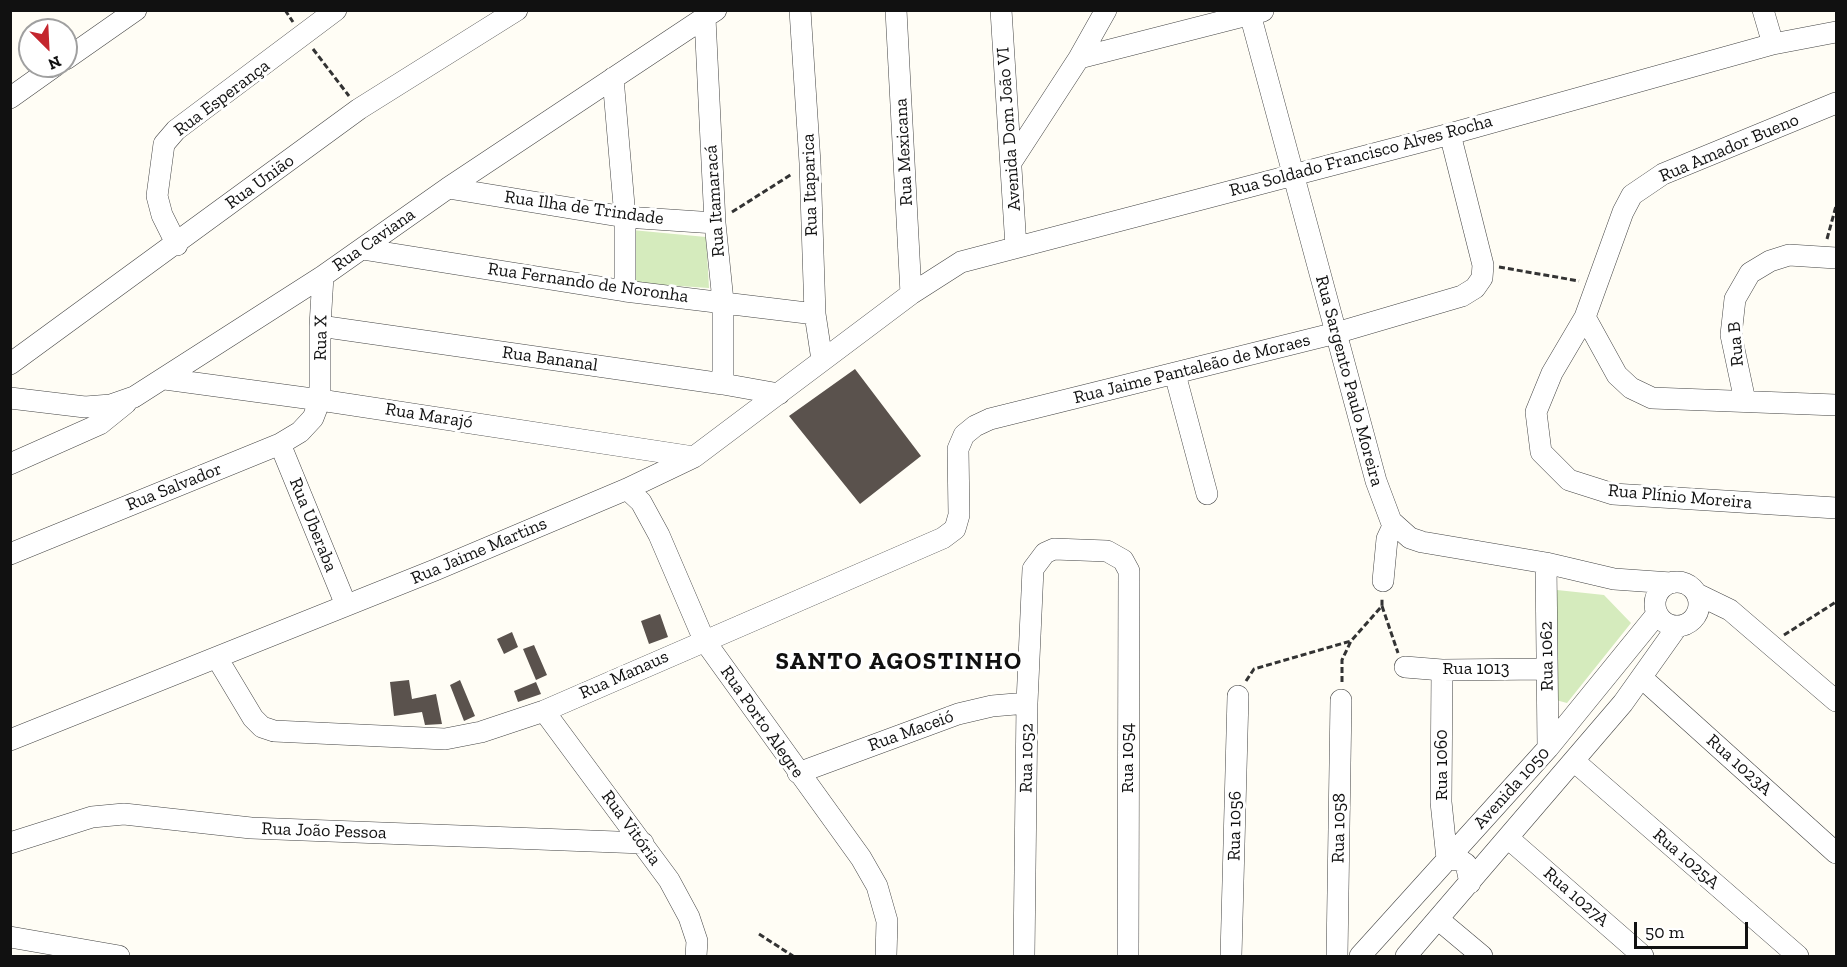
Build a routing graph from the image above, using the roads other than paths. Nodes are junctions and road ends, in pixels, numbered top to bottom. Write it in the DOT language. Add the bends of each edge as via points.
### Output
graph roads {
  1 [pos="136,10"];
  2 [pos="336,10"];
  3 [pos="517,10"];
  4 [pos="800,10"];
  5 [pos="896,10"];
  6 [pos="1001,10"];
  7 [pos="1106,10"];
  8 [pos="1763,10"];
  9 [pos="1257,12"];
  10 [pos="711,14"];
  11 [pos="1830,35"];
  12 [pos="1773,44"];
  13 [pos="78,51"];
  14 [pos="1079,58"];
  15 [pos="39,78"];
  16 [pos="613,78"];
  17 [pos="10,98"];
  18 [pos="1836,103"];
  19 [pos="1450,134"];
  20 [pos="1012,160"];
  21 [pos="1293,174"];
  22 [pos="448,188"];
  23 [pos="625,217"];
  24 [pos="715,223"];
  25 [pos="177,245"];
  26 [pos="1016,247"];
  27 [pos="362,249"];
  28 [pos="1829,257"];
  29 [pos="323,276"];
  30 [pos="626,291"];
  31 [pos="911,294"];
  32 [pos="723,301"];
  33 [pos="815,314"];
  34 [pos="1585,316"];
  35 [pos="320,326"];
  36 [pos="1336,333"];
  37 [pos="822,360"];
  38 [pos="10,364"];
  39 [pos="1175,374"];
  40 [pos="165,379"];
  41 [pos="723,384"];
  42 [pos="779,394"];
  43 [pos="134,397"];
  44 [pos="10,398"];
  45 [pos="320,400"];
  46 [pos="1745,401"];
  47 [pos="1836,405"];
  48 [pos="964,435"];
  49 [pos="280,444"];
  50 [pos="694,457"];
  51 [pos="10,464"];
  52 [pos="627,489"];
  53 [pos="1207,494"];
  54 [pos="1836,508"];
  55 [pos="1394,524"];
  56 [pos="10,554"];
  57 [pos="1123,560"];
  58 [pos="1546,563"];
  59 [pos="1614,579"];
  60 [pos="1383,581"];
  61 [pos="1671,583"];
  62 [pos="1698,604"];
  63 [pos="346,605"];
  64 [pos="1656,610"];
  65 [pos="1677,627"];
  66 [pos="704,640"];
  67 [pos="217,658"];
  68 [pos="1405,667"];
  69 [pos="1546,669"];
  70 [pos="1442,670"];
  71 [pos="1642,678"];
  72 [pos="1238,696"];
  73 [pos="1341,700"];
  74 [pos="1836,702"];
  75 [pos="1028,703"];
  76 [pos="544,711"];
  77 [pos="10,741"];
  78 [pos="1548,748"];
  79 [pos="1574,761"];
  80 [pos="798,773"];
  81 [pos="1472,831"];
  82 [pos="10,843"];
  83 [pos="643,843"];
  84 [pos="1502,846"];
  85 [pos="1836,853"];
  86 [pos="1447,859"];
  87 [pos="1470,883"];
  88 [pos="1439,920"];
  89 [pos="10,937"];
  90 [pos="119,957"];
  91 [pos="696,957"];
  92 [pos="886,957"];
  93 [pos="1024,957"];
  94 [pos="1128,957"];
  95 [pos="1231,957"];
  96 [pos="1337,957"];
  97 [pos="1360,957"];
  98 [pos="1406,957"];
  99 [pos="1482,957"];
  100 [pos="1643,957"];
  101 [pos="1798,957"];
  1 -- 13 [label="street"];
  2 -- 25 [label="street, Rua Esperança" via="176,130 165,144 157,196"];
  3 -- 25 [label="street, Rua União" via="359,109"];
  4 -- 33 [label="street, Rua Itaparica"];
  5 -- 31 [label="street, Rua Mexicana"];
  6 -- 20 [label="street, Avenida Dom João VI"];
  7 -- 14 [label="street"];
  8 -- 12 [label="street"];
  9 -- 14 [label="street"];
  9 -- 21 [label="street, Rua Sargento Paulo Moreira"];
  10 -- 16 [label="street, Rua Caviana"];
  10 -- 24 [label="street, Rua Itamaracá"];
  11 -- 12 [label="street, Rua Soldado Francisco Alves Rocha"];
  12 -- 19 [label="street, Rua Soldado Francisco Alves Rocha"];
  14 -- 20 [label="street"];
  15 -- 17 [label="street"];
  16 -- 22 [label="street, Rua Caviana"];
  16 -- 23 [label="street"];
  18 -- 34 [label="street, Rua Amador Bueno" via="1663,174 1632,195"];
  19 -- 21 [label="street, Rua Soldado Francisco Alves Rocha"];
  19 -- 36 [label="street, Rua Jaime Pantaleão de Moraes" via="1483,265 1482,278 1462,296"];
  20 -- 26 [label="street, Avenida Dom João VI"];
  21 -- 26 [label="street, Rua Soldado Francisco Alves Rocha"];
  21 -- 36 [label="street, Rua Sargento Paulo Moreira"];
  22 -- 23 [label="street, Rua Ilha de Trindade"];
  22 -- 27 [label="street, Rua Caviana"];
  23 -- 24 [label="street, Rua Ilha de Trindade"];
  23 -- 30 [label="street"];
  24 -- 32 [label="street, Rua Itamaracá"];
  25 -- 38 [label="street, Rua União"];
  26 -- 31 [label="street, Rua Soldado Francisco Alves Rocha" via="961,262"];
  27 -- 29 [label="street, Rua Caviana"];
  27 -- 30 [label="street, Rua Fernando de Noronha"];
  28 -- 46 [label="street, Rua B" via="1789,255 1750,273 1735,300 1731,335"];
  29 -- 35 [label="street, Rua X"];
  29 -- 40 [label="street, Rua Caviana"];
  30 -- 32 [label="street, Rua Fernando de Noronha"];
  31 -- 37 [label="street, Rua Jaime Martins"];
  32 -- 33 [label="street, Rua Fernando de Noronha"];
  32 -- 41 [label="street, Rua Itamaracá"];
  33 -- 37 [label="street, Rua Itaparica"];
  34 -- 46 [label="street" via="1617,375 1631,388 1652,398 1686,402"];
  34 -- 54 [label="street, Rua Plínio Moreira" via="1552,374 1536,412 1541,452 1569,480 1613,494"];
  35 -- 41 [label="street, Rua Bananal"];
  35 -- 45 [label="street, Rua X"];
  36 -- 39 [label="street, Rua Jaime Pantaleão de Moraes"];
  36 -- 55 [label="street, Rua Sargento Paulo Moreira" via="1376,481"];
  37 -- 42 [label="street, Rua Jaime Martins"];
  39 -- 48 [label="street, Rua Jaime Pantaleão de Moraes" via="990,420"];
  39 -- 53 [label="street"];
  40 -- 43 [label="street, Rua Caviana"];
  40 -- 45 [label="street, Rua Marajó"];
  41 -- 42 [label="street, Rua Bananal"];
  42 -- 50 [label="street, Rua Jaime Martins"];
  43 -- 44 [label="street, Rua Caviana" via="111,405 85,407"];
  43 -- 51 [label="street" via="100,424"];
  45 -- 49 [label="street, Rua Salvador" via="313,418"];
  45 -- 50 [label="street, Rua Marajó"];
  46 -- 47 [label="street"];
  48 -- 66 [label="street, Rua Manaus" via="958,449 959,515 955,529 929,545"];
  49 -- 56 [label="street, Rua Salvador"];
  49 -- 63 [label="street, Rua Uberaba"];
  50 -- 52 [label="street, Rua Jaime Martins"];
  52 -- 63 [label="street, Rua Jaime Martins"];
  52 -- 66 [label="street, Rua Porto Alegre" via="641,502 654,525"];
  55 -- 58 [label="street" via="1410,538 1422,542"];
  55 -- 60 [label="street" via="1387,540"];
  57 -- 75 [label="street, Rua 1052" via="1107,551 1054,549 1037,560 1033,569"];
  57 -- 94 [label="street, Rua 1054" via="1129,571"];
  58 -- 59 [label="street"];
  58 -- 69 [label="street, Rua 1062"];
  59 -- 61 [label="street"];
  59 -- 64 [label="street"];
  61 -- 62 [label="street" via="1689,585"];
  61 -- 64 [label="street" via="1658,592"];
  62 -- 65 [label="street" via="1690,623"];
  62 -- 74 [label="street" via="1730,610"];
  63 -- 67 [label="street, Rua Jaime Martins"];
  64 -- 65 [label="street" via="1665,624"];
  64 -- 78 [label="street, Avenida 1050"];
  65 -- 71 [label="street, Avenida 1050"];
  66 -- 76 [label="street, Rua Manaus"];
  66 -- 80 [label="street, Rua Porto Alegre"];
  67 -- 76 [label="street, Rua Manaus" via="253,718 274,731 445,739"];
  67 -- 77 [label="street, Rua Jaime Martins"];
  68 -- 70 [label="street, Rua 1013"];
  69 -- 70 [label="street, Rua 1013"];
  69 -- 78 [label="street, Rua 1062"];
  70 -- 86 [label="street, Rua 1060" via="1441,802"];
  71 -- 79 [label="street, Avenida 1050"];
  71 -- 85 [label="street, Rua 1023A"];
  72 -- 95 [label="street, Rua 1056"];
  73 -- 96 [label="street, Rua 1058"];
  75 -- 80 [label="street, Rua Maceió" via="958,714"];
  75 -- 93 [label="street, Rua 1052"];
  76 -- 83 [label="street, Rua Vitória"];
  78 -- 81 [label="street, Avenida 1050"];
  79 -- 84 [label="street, Avenida 1050"];
  79 -- 101 [label="street, Rua 1025A"];
  80 -- 92 [label="street, Rua Porto Alegre" via="877,886 887,921"];
  81 -- 84 [label="street, Rua 1027A" via="1475,846 1481,850"];
  81 -- 86 [label="street, Avenida 1050"];
  82 -- 83 [label="street, Rua João Pessoa" via="92,817 124,814 251,828"];
  83 -- 91 [label="street, Rua Vitória" via="689,917 697,940"];
  84 -- 87 [label="street, Avenida 1050"];
  84 -- 100 [label="street, Rua 1027A"];
  86 -- 87 [label="street" via="1466,864"];
  86 -- 97 [label="street, Avenida 1050"];
  87 -- 88 [label="street, Avenida 1050"];
  88 -- 98 [label="street, Avenida 1050"];
  88 -- 99 [label="street"];
  89 -- 90 [label="street"];
}
